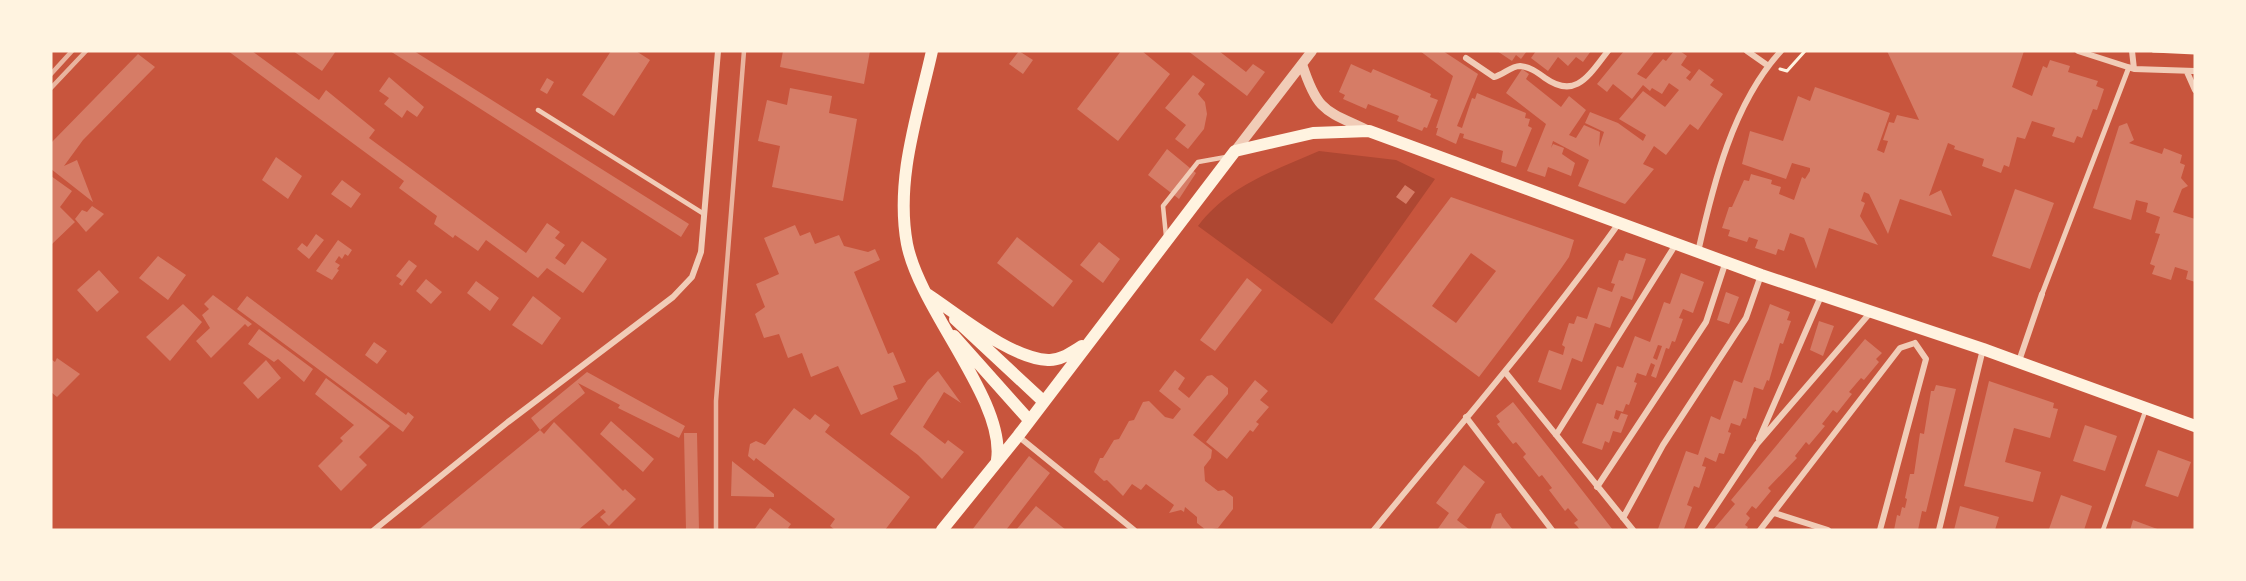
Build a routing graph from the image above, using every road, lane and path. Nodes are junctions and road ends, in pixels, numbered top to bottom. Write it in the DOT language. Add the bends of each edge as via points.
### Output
graph roads {
  1 [pos="718,51"];
  2 [pos="932,51"];
  3 [pos="1312,51"];
  4 [pos="1470,51"];
  5 [pos="1608,51"];
  6 [pos="1747,51"];
  7 [pos="1781,51"];
  8 [pos="1805,51"];
  9 [pos="2078,51"];
  10 [pos="2132,51"];
  11 [pos="2153,51"];
  12 [pos="2195,53"];
  13 [pos="1466,58"];
  14 [pos="1302,64"];
  15 [pos="1767,66"];
  16 [pos="2132,68"];
  17 [pos="2195,71"];
  18 [pos="2187,72"];
  19 [pos="2195,90"];
  20 [pos="538,110"];
  21 [pos="1369,131"];
  22 [pos="1232,154"];
  23 [pos="704,214"];
  24 [pos="1619,222"];
  25 [pos="1166,238"];
  26 [pos="1676,244"];
  27 [pos="1698,252"];
  28 [pos="1726,260"];
  29 [pos="1761,275"];
  30 [pos="927,294"];
  31 [pos="2042,294"];
  32 [pos="1821,296"];
  33 [pos="1870,313"];
  34 [pos="936,315"];
  35 [pos="1926,330"];
  36 [pos="1916,343"];
  37 [pos="1086,344"];
  38 [pos="1983,349"];
  39 [pos="2019,362"];
  40 [pos="1506,373"];
  41 [pos="1043,401"];
  42 [pos="2146,409"];
  43 [pos="1466,417"];
  44 [pos="1029,420"];
  45 [pos="2195,426"];
  46 [pos="1556,435"];
  47 [pos="1018,436"];
  48 [pos="1757,444"];
  49 [pos="997,461"];
  50 [pos="1597,487"];
  51 [pos="1774,513"];
  52 [pos="1623,518"];
  53 [pos="374,530"];
  54 [pos="942,530"];
  55 [pos="1134,530"];
  56 [pos="1374,530"];
  57 [pos="1552,530"];
  58 [pos="1633,530"];
  59 [pos="1700,530"];
  60 [pos="1761,530"];
  61 [pos="1828,530"];
  62 [pos="1880,530"];
  63 [pos="1940,530"];
  64 [pos="2103,530"];
  1 -- 23 [label="street"];
  2 -- 30 [label="main road" via="902,186 908,245"];
  3 -- 14 [label="street"];
  4 -- 13 [label="lane"];
  5 -- 13 [label="street" via="1589,75 1573,87 1560,87 1530,68 1516,66 1494,77"];
  6 -- 15 [label="street"];
  7 -- 15 [label="street"];
  8 -- 15 [label="path" via="1787,71"];
  9 -- 16 [label="street"];
  10 -- 16 [label="street"];
  11 -- 12 [label="path"];
  14 -- 21 [label="street" via="1316,100 1327,111"];
  14 -- 22 [label="street"];
  15 -- 27 [label="street" via="1721,162"];
  16 -- 18 [label="street"];
  16 -- 31 [label="street"];
  17 -- 18 [label="street"];
  18 -- 19 [label="street"];
  20 -- 23 [label="lane"];
  21 -- 22 [label="main road" via="1313,134"];
  21 -- 24 [label="main road"];
  22 -- 25 [label="main road"];
  22 -- 25 [label="lane" via="1198,162 1163,206"];
  23 -- 53 [label="street" via="701,252 692,277 673,297"];
  24 -- 26 [label="main road"];
  24 -- 40 [label="street"];
  25 -- 37 [label="main road"];
  26 -- 27 [label="main road"];
  26 -- 46 [label="street"];
  27 -- 28 [label="main road"];
  28 -- 29 [label="main road"];
  28 -- 50 [label="street" via="1706,322"];
  29 -- 32 [label="main road"];
  29 -- 52 [label="street" via="1746,318 1663,445"];
  30 -- 34 [label="main road"];
  30 -- 37 [label="main road" via="1029,356 1050,360"];
  30 -- 41 [label="main road"];
  31 -- 39 [label="street"];
  32 -- 33 [label="main road"];
  32 -- 48 [label="street"];
  33 -- 35 [label="main road"];
  33 -- 48 [label="street"];
  34 -- 44 [label="main road"];
  34 -- 49 [label="main road" via="996,428"];
  35 -- 36 [label="street"];
  35 -- 38 [label="main road"];
  36 -- 51 [label="street" via="1900,348"];
  36 -- 62 [label="street" via="1926,359"];
  37 -- 41 [label="main road"];
  38 -- 39 [label="main road"];
  38 -- 63 [label="street"];
  39 -- 42 [label="main road"];
  40 -- 43 [label="street"];
  40 -- 46 [label="street"];
  41 -- 44 [label="main road"];
  42 -- 45 [label="main road"];
  42 -- 64 [label="lane"];
  43 -- 56 [label="street"];
  43 -- 57 [label="street"];
  44 -- 47 [label="main road"];
  46 -- 50 [label="street"];
  47 -- 49 [label="main road"];
  47 -- 55 [label="street"];
  48 -- 59 [label="street"];
  49 -- 54 [label="main road"];
  50 -- 52 [label="street"];
  51 -- 60 [label="street"];
  51 -- 61 [label="street"];
  52 -- 58 [label="street"];
}
